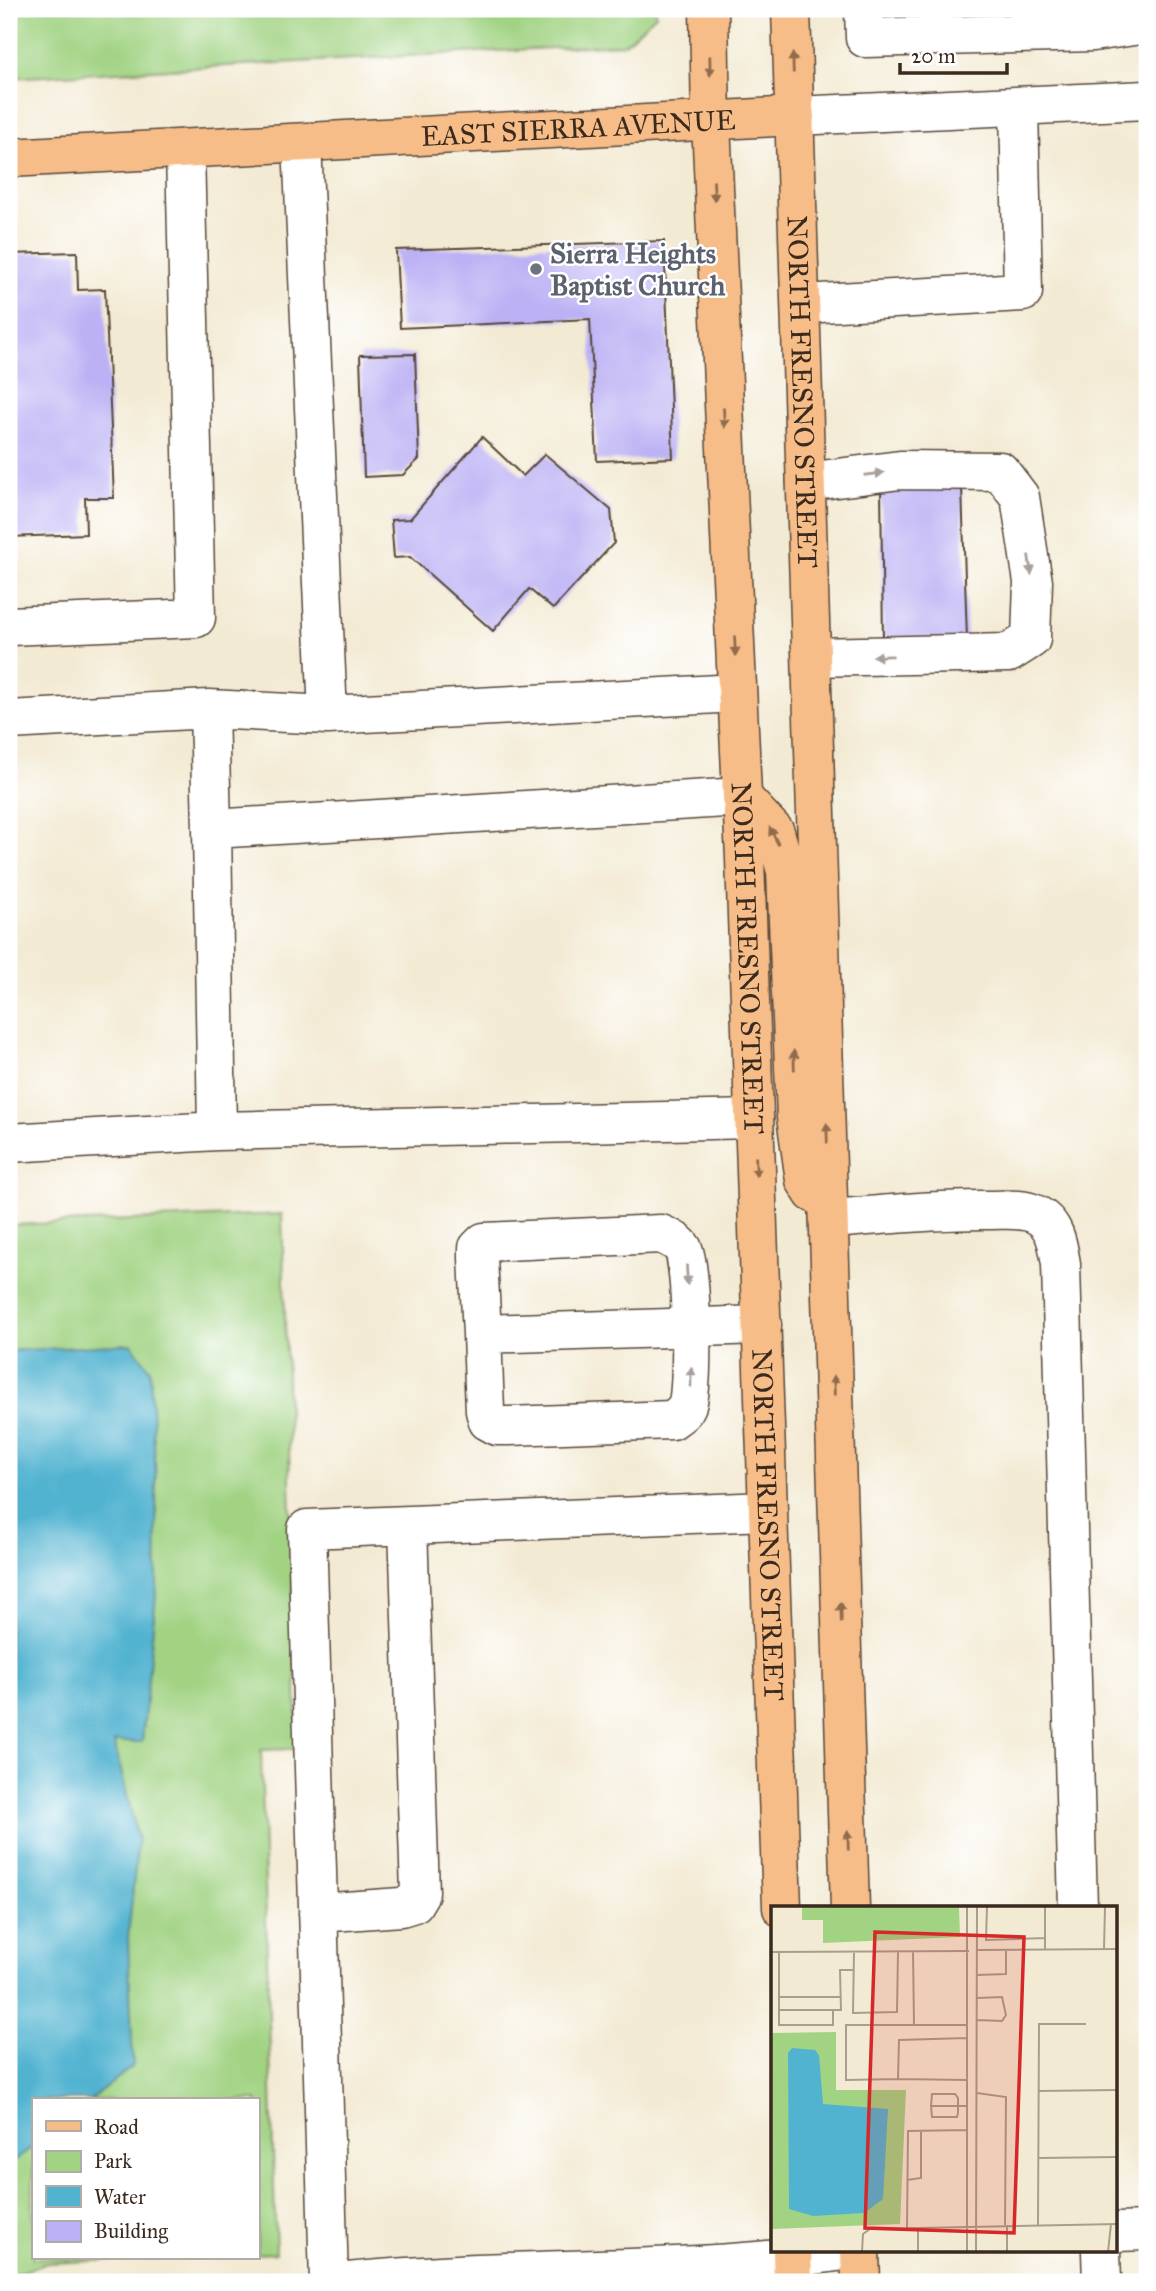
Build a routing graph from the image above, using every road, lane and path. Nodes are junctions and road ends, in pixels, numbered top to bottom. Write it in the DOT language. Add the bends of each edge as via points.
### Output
graph roads {
  1 [pos="709,9"];
  2 [pos="791,9"];
  3 [pos="865,24"];
  4 [pos="1147,24"];
  5 [pos="1147,100"];
  6 [pos="1018,106"];
  7 [pos="794,116"];
  8 [pos="710,123"];
  9 [pos="302,144"];
  10 [pos="185,150"];
  11 [pos="9,158"];
  12 [pos="801,304"];
  13 [pos="806,482"];
  14 [pos="9,626"];
  15 [pos="812,657"];
  16 [pos="737,693"];
  17 [pos="209,709"];
  18 [pos="328,715"];
  19 [pos="9,720"];
  20 [pos="742,797"];
  21 [pos="212,829"];
  22 [pos="754,1119"];
  23 [pos="217,1131"];
  24 [pos="9,1143"];
  25 [pos="829,1219"];
  26 [pos="762,1325"];
  27 [pos="690,1328"];
  28 [pos="482,1334"];
  29 [pos="768,1511"];
  30 [pos="408,1526"];
  31 [pos="782,1906"];
  32 [pos="850,1906"];
  33 [pos="1078,1906"];
  34 [pos="318,1913"];
  35 [pos="1147,2231"];
  36 [pos="1118,2232"];
  37 [pos="840,2252"];
  38 [pos="860,2252"];
  39 [pos="1101,2252"];
  40 [pos="792,2264"];
  41 [pos="417,2279"];
  42 [pos="329,2282"];
  43 [pos="348,2282"];
  44 [pos="861,2282"];
  45 [pos="1102,2282"];
  1 -- 8 [label="main road, NORTH FRESNO STREET, one-way"];
  7 -- 2 [label="main road, NORTH FRESNO STREET, one-way"];
  3 -- 4 [label="street" via="1093,32"];
  5 -- 6 [label="street, EAST SIERRA AVENUE"];
  6 -- 7 [label="street, EAST SIERRA AVENUE"];
  6 -- 12 [label="street" via="1023,292"];
  7 -- 8 [label="main road, EAST SIERRA AVENUE"];
  7 -- 12 [label="main road, NORTH FRESNO STREET"];
  8 -- 9 [label="main road, EAST SIERRA AVENUE"];
  8 -- 16 [label="main road, NORTH FRESNO STREET, one-way"];
  9 -- 10 [label="main road, EAST SIERRA AVENUE"];
  9 -- 18 [label="street"];
  10 -- 11 [label="main road, EAST SIERRA AVENUE"];
  10 -- 14 [label="street" via="196,618"];
  12 -- 13 [label="main road, NORTH FRESNO STREET"];
  13 -- 15 [label="main road, NORTH FRESNO STREET"];
  13 -- 15 [label="street, one-way" via="900,470 1000,471 1020,497 1034,610 1031,639 1009,653"];
  25 -- 15 [label="main road, NORTH FRESNO STREET, one-way"];
  16 -- 18 [label="street"];
  16 -- 20 [label="main road, NORTH FRESNO STREET"];
  17 -- 18 [label="street"];
  17 -- 19 [label="street"];
  17 -- 21 [label="street"];
  20 -- 21 [label="street"];
  20 -- 22 [label="main road, NORTH FRESNO STREET"];
  25 -- 20 [label="main road, one-way" via="805,1181 796,1116 786,871 775,832"];
  21 -- 23 [label="street"];
  22 -- 23 [label="street"];
  22 -- 26 [label="main road, NORTH FRESNO STREET, one-way"];
  23 -- 24 [label="street"];
  32 -- 25 [label="main road, NORTH FRESNO STREET, one-way"];
  25 -- 33 [label="street" via="1024,1210 1052,1227 1057,1240"];
  26 -- 27 [label="street"];
  26 -- 29 [label="main road, NORTH FRESNO STREET"];
  27 -- 28 [label="street"];
  28 -- 27 [label="street, one-way" via="485,1411 488,1421 497,1426 672,1420 682,1413 690,1392"];
  28 -- 27 [label="street, one-way" via="478,1248 484,1242 661,1234 682,1249 687,1261"];
  29 -- 30 [label="street"];
  29 -- 31 [label="main road, NORTH FRESNO STREET"];
  30 -- 34 [label="street" via="420,1893 414,1903 401,1907"];
  30 -- 34 [label="street" via="307,1529"];
  34 -- 42 [label="street"];
  35 -- 36 [label="street"];
  37 -- 40 [label="street"];
  38 -- 44 [label="main road"];
  39 -- 45 [label="street"];
  40 -- 41 [label="street"];
  41 -- 43 [label="street"];
}
